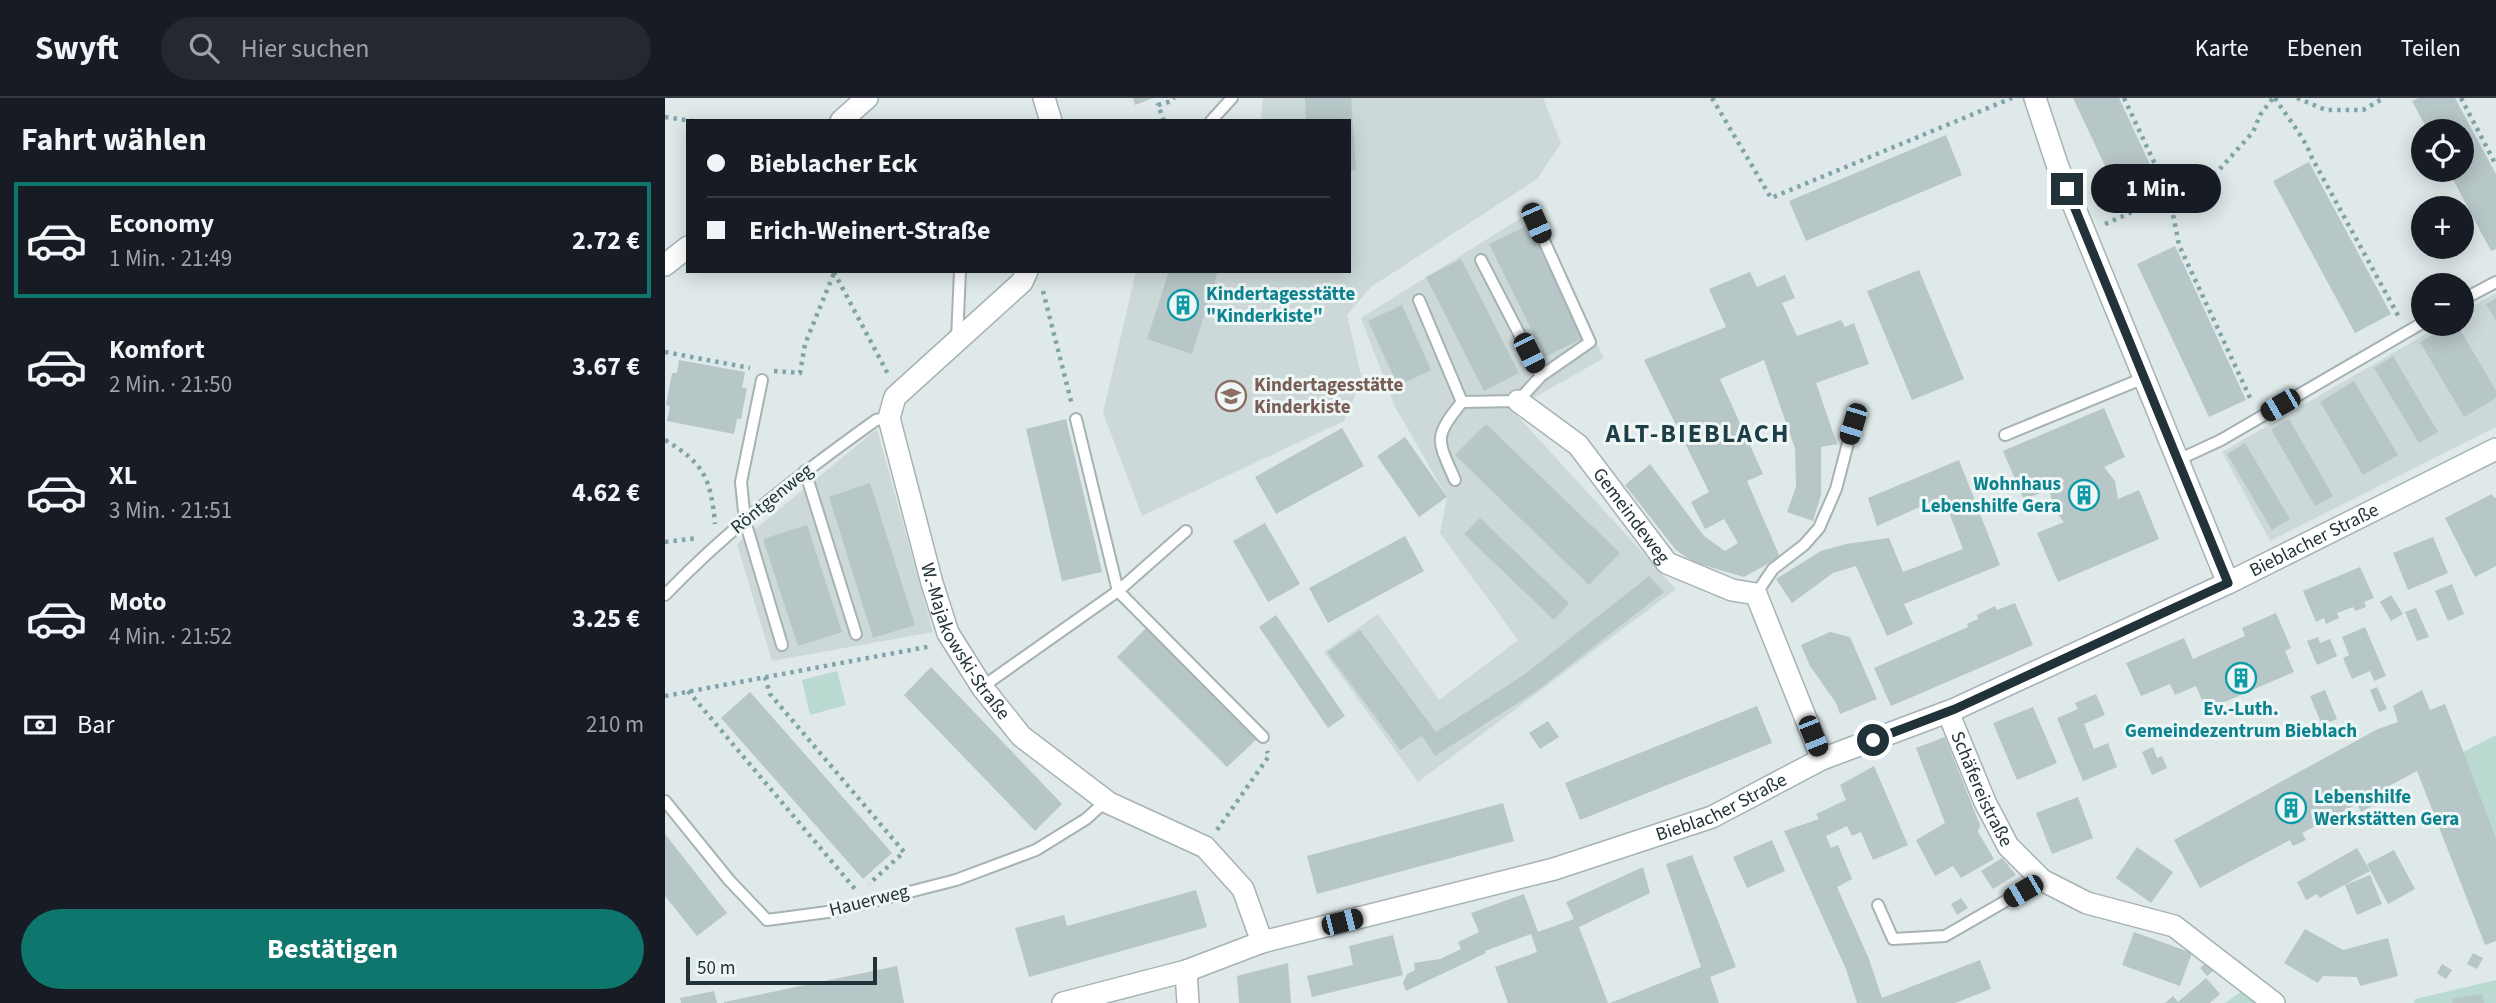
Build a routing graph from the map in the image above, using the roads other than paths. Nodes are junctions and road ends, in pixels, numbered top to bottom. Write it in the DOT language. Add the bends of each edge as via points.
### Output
graph roads {
  1 [pos="1044,98"];
  2 [pos="1232,98"];
  3 [pos="2035,98"];
  4 [pos="865,99"];
  5 [pos="843,119"];
  6 [pos="1050,119"];
  7 [pos="1213,119"];
  8 [pos="1536,223"];
  9 [pos="686,249"];
  10 [pos="1481,260"];
  11 [pos="665,265"];
  12 [pos="960,273"];
  13 [pos="1034,276"];
  14 [pos="2496,282"];
  15 [pos="2474,294"];
  16 [pos="1419,300"];
  17 [pos="2411,329"];
  18 [pos="957,342"];
  19 [pos="1541,376"];
  20 [pos="2144,378"];
  21 [pos="762,380"];
  22 [pos="1517,401"];
  23 [pos="1462,402"];
  24 [pos="889,418"];
  25 [pos="1076,419"];
  26 [pos="1853,424"];
  27 [pos="2005,435"];
  28 [pos="2496,449"];
  29 [pos="2178,460"];
  30 [pos="805,471"];
  31 [pos="1455,480"];
  32 [pos="744,521"];
  33 [pos="1186,531"];
  34 [pos="2228,583"];
  35 [pos="1118,591"];
  36 [pos="665,594"];
  37 [pos="1756,594"];
  38 [pos="856,634"];
  39 [pos="782,645"];
  40 [pos="982,687"];
  41 [pos="1948,712"];
  42 [pos="1263,737"];
  43 [pos="1822,759"];
  44 [pos="665,801"];
  45 [pos="1106,801"];
  46 [pos="2042,880"];
  47 [pos="1878,905"];
  48 [pos="1262,942"];
  49 [pos="1186,971"];
  50 [pos="1063,1003"];
  51 [pos="1188,1003"];
  52 [pos="2274,1003"];
  1 -- 6 [label="street"];
  2 -- 7 [label="lane"];
  3 -- 20 [label="street" via="2058,167"];
  4 -- 5 [label="street"];
  8 -- 19 [label="lane" via="1590,342"];
  9 -- 11 [label="street"];
  10 -- 19 [label="lane"];
  12 -- 18 [label="lane"];
  13 -- 18 [label="street"];
  14 -- 15 [label="lane"];
  16 -- 23 [label="lane"];
  17 -- 29 [label="lane" via="2221,440"];
  18 -- 24 [label="street" via="895,397"];
  19 -- 22 [label="lane"];
  20 -- 27 [label="lane"];
  20 -- 29 [label="street"];
  21 -- 32 [label="lane" via="741,482"];
  22 -- 23 [label="lane"];
  22 -- 37 [label="street, Gemeindeweg" via="1578,445 1667,564 1732,590"];
  23 -- 31 [label="lane" via="1442,427 1441,447"];
  24 -- 30 [label="lane, Röntgenweg" via="876,419"];
  24 -- 40 [label="street, W.-Majakowski-Straße" via="948,633"];
  25 -- 35 [label="lane"];
  26 -- 37 [label="lane" via="1836,489 1819,528 1773,569"];
  28 -- 34 [label="street, Bieblacher Straße"];
  29 -- 34 [label="street"];
  30 -- 32 [label="lane, Röntgenweg"];
  30 -- 38 [label="lane"];
  32 -- 36 [label="lane, Röntgenweg"];
  32 -- 39 [label="lane"];
  33 -- 35 [label="lane"];
  34 -- 41 [label="street, Bieblacher Straße"];
  35 -- 40 [label="lane"];
  35 -- 42 [label="lane"];
  37 -- 43 [label="street"];
  40 -- 45 [label="street, W.-Majakowski-Straße" via="1021,736"];
  41 -- 43 [label="street, Bieblacher Straße"];
  41 -- 46 [label="street, Schäfereistraße" via="2008,846"];
  43 -- 48 [label="street, Bieblacher Straße" via="1712,817 1555,869"];
  44 -- 45 [label="lane, Hauerweg" via="767,919 835,911 955,880 1036,850"];
  45 -- 48 [label="street, W.-Majakowski-Straße" via="1205,847 1243,889"];
  46 -- 47 [label="lane" via="1945,936 1893,939"];
  46 -- 52 [label="street, Schäfereistraße" via="2087,903 2174,926"];
  48 -- 49 [label="street, Bieblacher Straße"];
  49 -- 50 [label="street, Bieblacher Straße"];
  49 -- 51 [label="street"];
}
